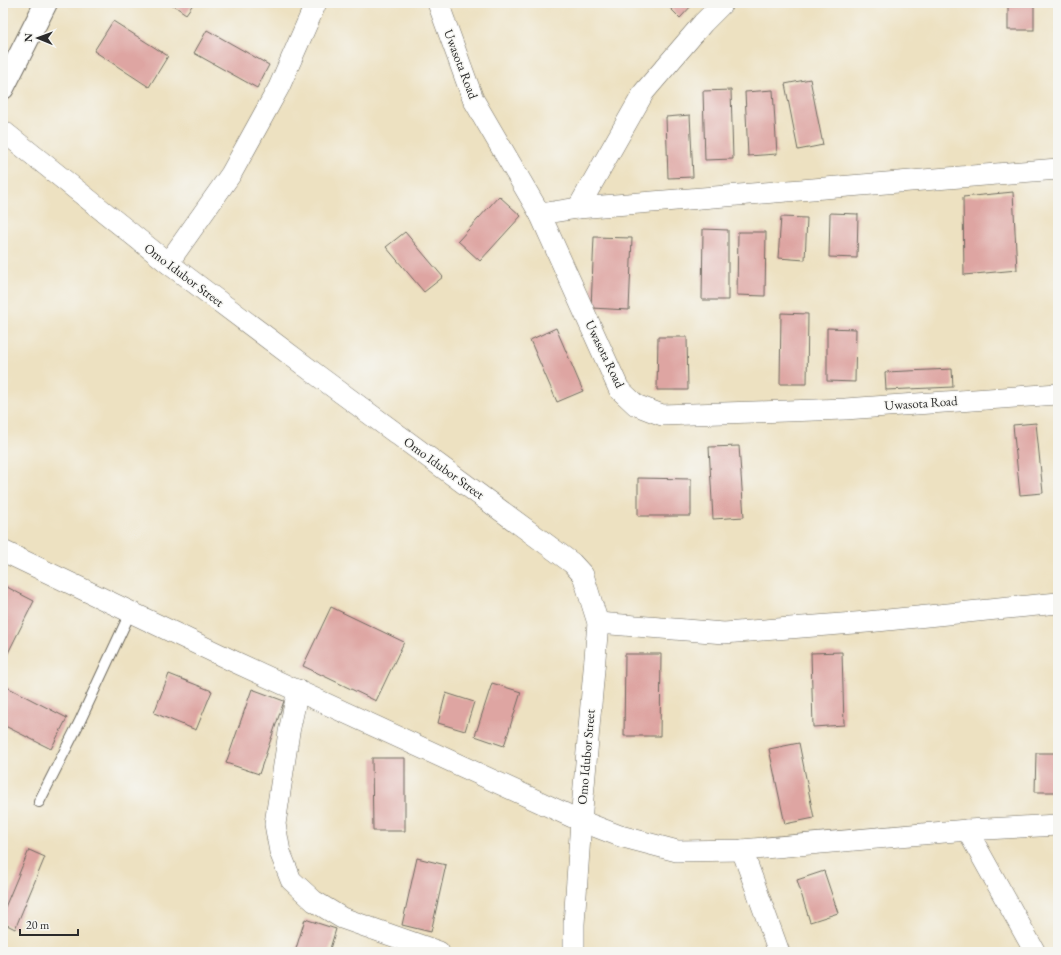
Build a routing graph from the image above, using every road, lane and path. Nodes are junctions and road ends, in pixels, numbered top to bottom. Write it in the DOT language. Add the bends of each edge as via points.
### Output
graph roads {
  1 [pos="46,3"];
  2 [pos="316,3"];
  3 [pos="438,3"];
  4 [pos="723,3"];
  5 [pos="3,88"];
  6 [pos="3,131"];
  7 [pos="1058,169"];
  8 [pos="578,208"];
  9 [pos="540,214"];
  10 [pos="168,263"];
  11 [pos="1058,394"];
  12 [pos="3,551"];
  13 [pos="1058,604"];
  14 [pos="131,612"];
  15 [pos="598,623"];
  16 [pos="298,690"];
  17 [pos="39,802"];
  18 [pos="581,822"];
  19 [pos="1058,825"];
  20 [pos="967,830"];
  21 [pos="742,850"];
  22 [pos="439,952"];
  23 [pos="574,952"];
  24 [pos="779,952"];
  25 [pos="1035,952"];
  1 -- 5 [label="street"];
  2 -- 10 [label="street" via="279,87 231,174"];
  3 -- 9 [label="street, Uwasota Road" via="472,99"];
  4 -- 8 [label="street" via="644,92"];
  6 -- 10 [label="street, Omo Idubor Street"];
  7 -- 8 [label="street"];
  8 -- 9 [label="street"];
  9 -- 11 [label="street, Uwasota Road" via="619,389 636,405 662,415 845,409"];
  10 -- 15 [label="street, Omo Idubor Street" via="572,563 583,575"];
  12 -- 14 [label="street"];
  13 -- 15 [label="street" via="724,633"];
  14 -- 16 [label="street"];
  14 -- 17 [label="lane"];
  15 -- 18 [label="street, Omo Idubor Street"];
  16 -- 18 [label="street"];
  16 -- 22 [label="street" via="275,824 280,852 291,880 314,901 342,918"];
  18 -- 21 [label="street" via="620,836 677,851"];
  18 -- 23 [label="street, Omo Idubor Street"];
  19 -- 20 [label="street"];
  20 -- 21 [label="street"];
  20 -- 25 [label="street"];
  21 -- 24 [label="street"];
}
